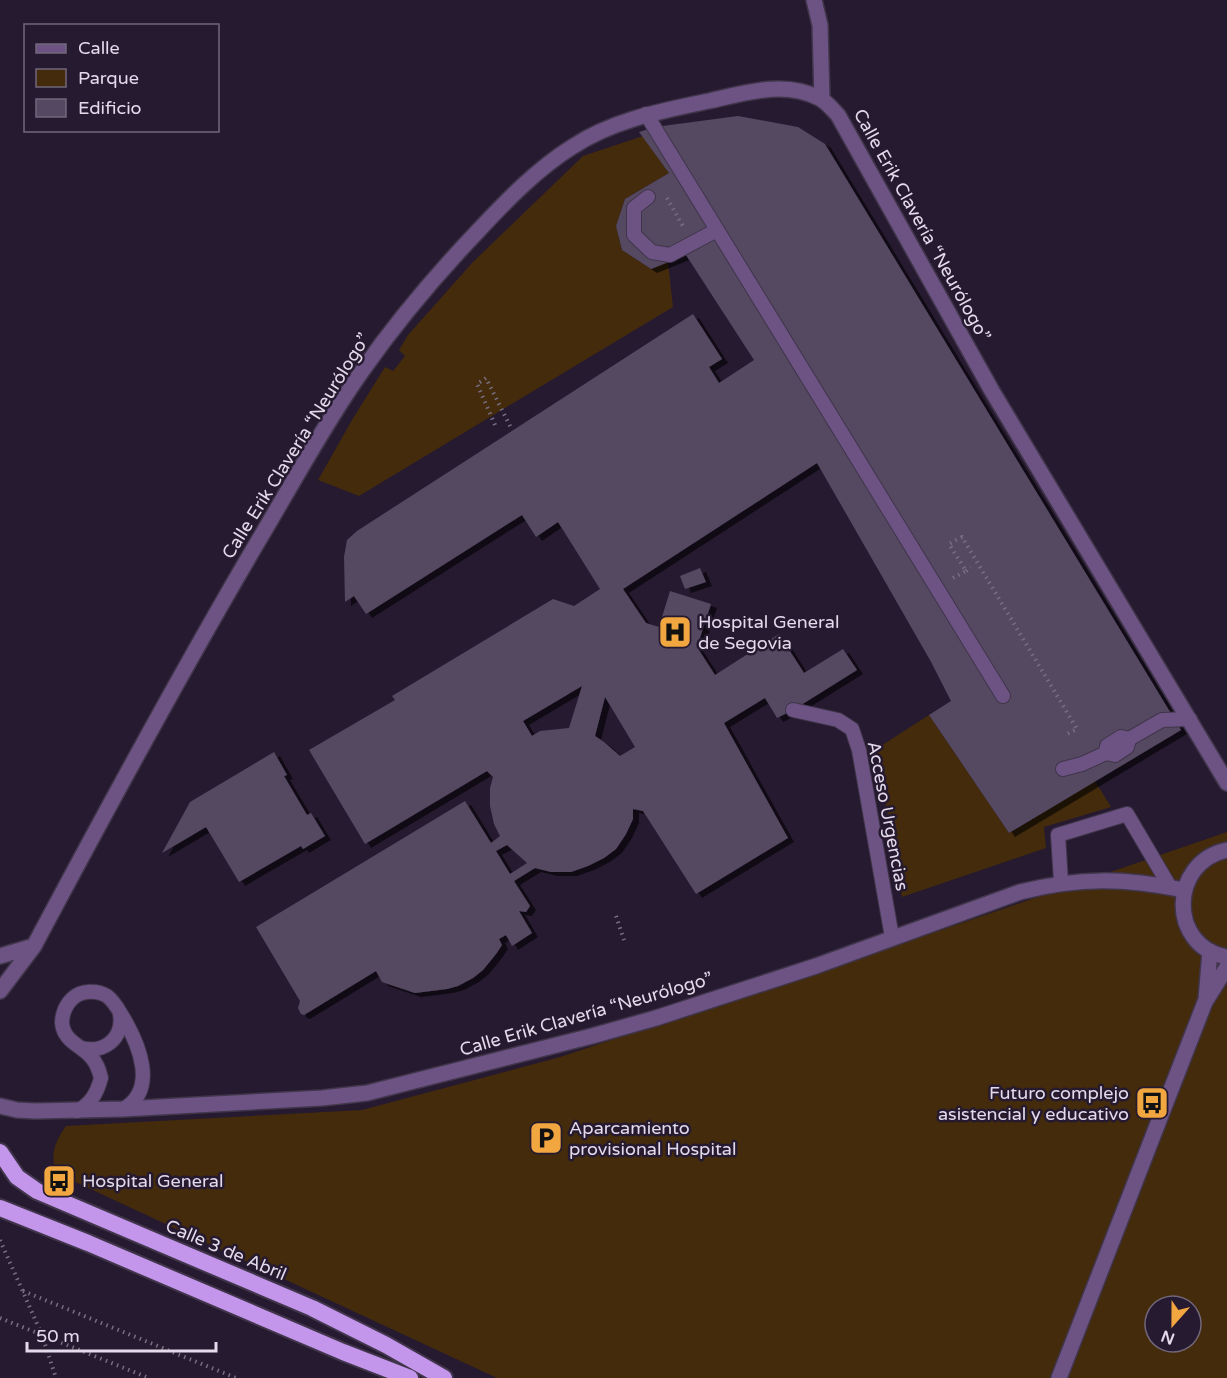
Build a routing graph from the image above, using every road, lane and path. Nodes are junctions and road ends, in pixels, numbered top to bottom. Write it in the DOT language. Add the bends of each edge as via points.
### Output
graph roads {
  1 [pos="814,0"];
  2 [pos="822,99"];
  3 [pos="646,114"];
  4 [pos="648,197"];
  5 [pos="717,230"];
  6 [pos="495,425"];
  7 [pos="512,430"];
  8 [pos="971,567"];
  9 [pos="966,571"];
  10 [pos="937,588"];
  11 [pos="1003,696"];
  12 [pos="793,710"];
  13 [pos="1190,719"];
  14 [pos="1067,734"];
  15 [pos="1063,769"];
  16 [pos="1227,783"];
  17 [pos="1227,850"];
  18 [pos="1061,882"];
  19 [pos="1150,884"];
  20 [pos="1177,889"];
  21 [pos="1184,914"];
  22 [pos="616,916"];
  23 [pos="892,937"];
  24 [pos="625,943"];
  25 [pos="34,946"];
  26 [pos="1210,951"];
  27 [pos="0,956"];
  28 [pos="1227,957"];
  29 [pos="1227,967"];
  30 [pos="0,991"];
  31 [pos="1205,1002"];
  32 [pos="118,1008"];
  33 [pos="81,1048"];
  34 [pos="0,1106"];
  35 [pos="123,1109"];
  36 [pos="17,1110"];
  37 [pos="77,1111"];
  38 [pos="0,1114"];
  39 [pos="0,1152"];
  40 [pos="0,1208"];
  41 [pos="0,1240"];
  42 [pos="23,1291"];
  43 [pos="0,1318"];
  44 [pos="42,1335"];
  45 [pos="54,1377"];
  46 [pos="149,1378"];
  47 [pos="236,1378"];
  48 [pos="410,1378"];
  49 [pos="444,1378"];
  50 [pos="1059,1378"];
  1 -- 2 [label="street" via="820,25"];
  2 -- 3 [label="street, Calle Erik Clavería “Neurólogo”" via="775,87"];
  2 -- 13 [label="street, Calle Erik Clavería “Neurólogo”" via="838,115 992,391"];
  3 -- 5 [label="lane"];
  3 -- 25 [label="street, Calle Erik Clavería “Neurólogo”" via="574,145 506,201 444,266 360,373 208,626"];
  4 -- 5 [label="lane" via="634,208 633,224 634,235 652,252 670,255"];
  5 -- 10 [label="lane"];
  6 -- 7 [label="path" via="477,384 486,378"];
  8 -- 9 [label="path"];
  9 -- 10 [label="path"];
  9 -- 14 [label="path" via="949,544 962,537 1077,729"];
  10 -- 11 [label="lane"];
  12 -- 23 [label="lane, Acceso Urgencias" via="838,720 852,729"];
  13 -- 15 [label="lane" via="1162,720 1129,739 1121,736 1107,746 1106,753"];
  13 -- 16 [label="street, Calle Erik Clavería “Neurólogo”"];
  17 -- 20 [label="street" via="1202,862"];
  18 -- 19 [label="street, Calle Erik Clavería “Neurólogo”" via="1110,879"];
  18 -- 20 [label="lane" via="1058,835 1127,814"];
  18 -- 23 [label="street, Calle Erik Clavería “Neurólogo”" via="1020,892"];
  19 -- 20 [label="street, Calle Erik Clavería “Neurólogo”"];
  19 -- 21 [label="street"];
  20 -- 21 [label="street"];
  21 -- 26 [label="street" via="1193,935"];
  22 -- 24 [label="path"];
  23 -- 35 [label="street, Calle Erik Clavería “Neurólogo”" via="656,1018 355,1095"];
  25 -- 27 [label="street"];
  25 -- 30 [label="street, Calle Erik Clavería “Neurólogo”"];
  26 -- 28 [label="street"];
  26 -- 31 [label="street"];
  29 -- 31 [label="street"];
  31 -- 50 [label="street"];
  32 -- 33 [label="lane" via="120,1025 113,1041 98,1049"];
  32 -- 33 [label="lane" via="98,993 85,992 73,998 64,1010 62,1025 69,1039"];
  32 -- 35 [label="lane" via="133,1034 143,1076 136,1099"];
  33 -- 37 [label="lane" via="97,1064 101,1078 93,1097"];
  34 -- 36 [label="street, Calle Erik Clavería “Neurólogo”"];
  35 -- 37 [label="street, Calle Erik Clavería “Neurólogo”"];
  36 -- 37 [label="street, Calle Erik Clavería “Neurólogo”"];
  36 -- 38 [label="street, Calle Erik Clavería “Neurólogo”"];
  39 -- 49 [label="highway, Calle 3 de Abril" via="17,1176 37,1191 312,1308"];
  40 -- 48 [label="highway"];
  41 -- 42 [label="path"];
  42 -- 44 [label="path"];
  42 -- 47 [label="path"];
  43 -- 44 [label="path"];
  44 -- 45 [label="path"];
  44 -- 46 [label="path"];
}
